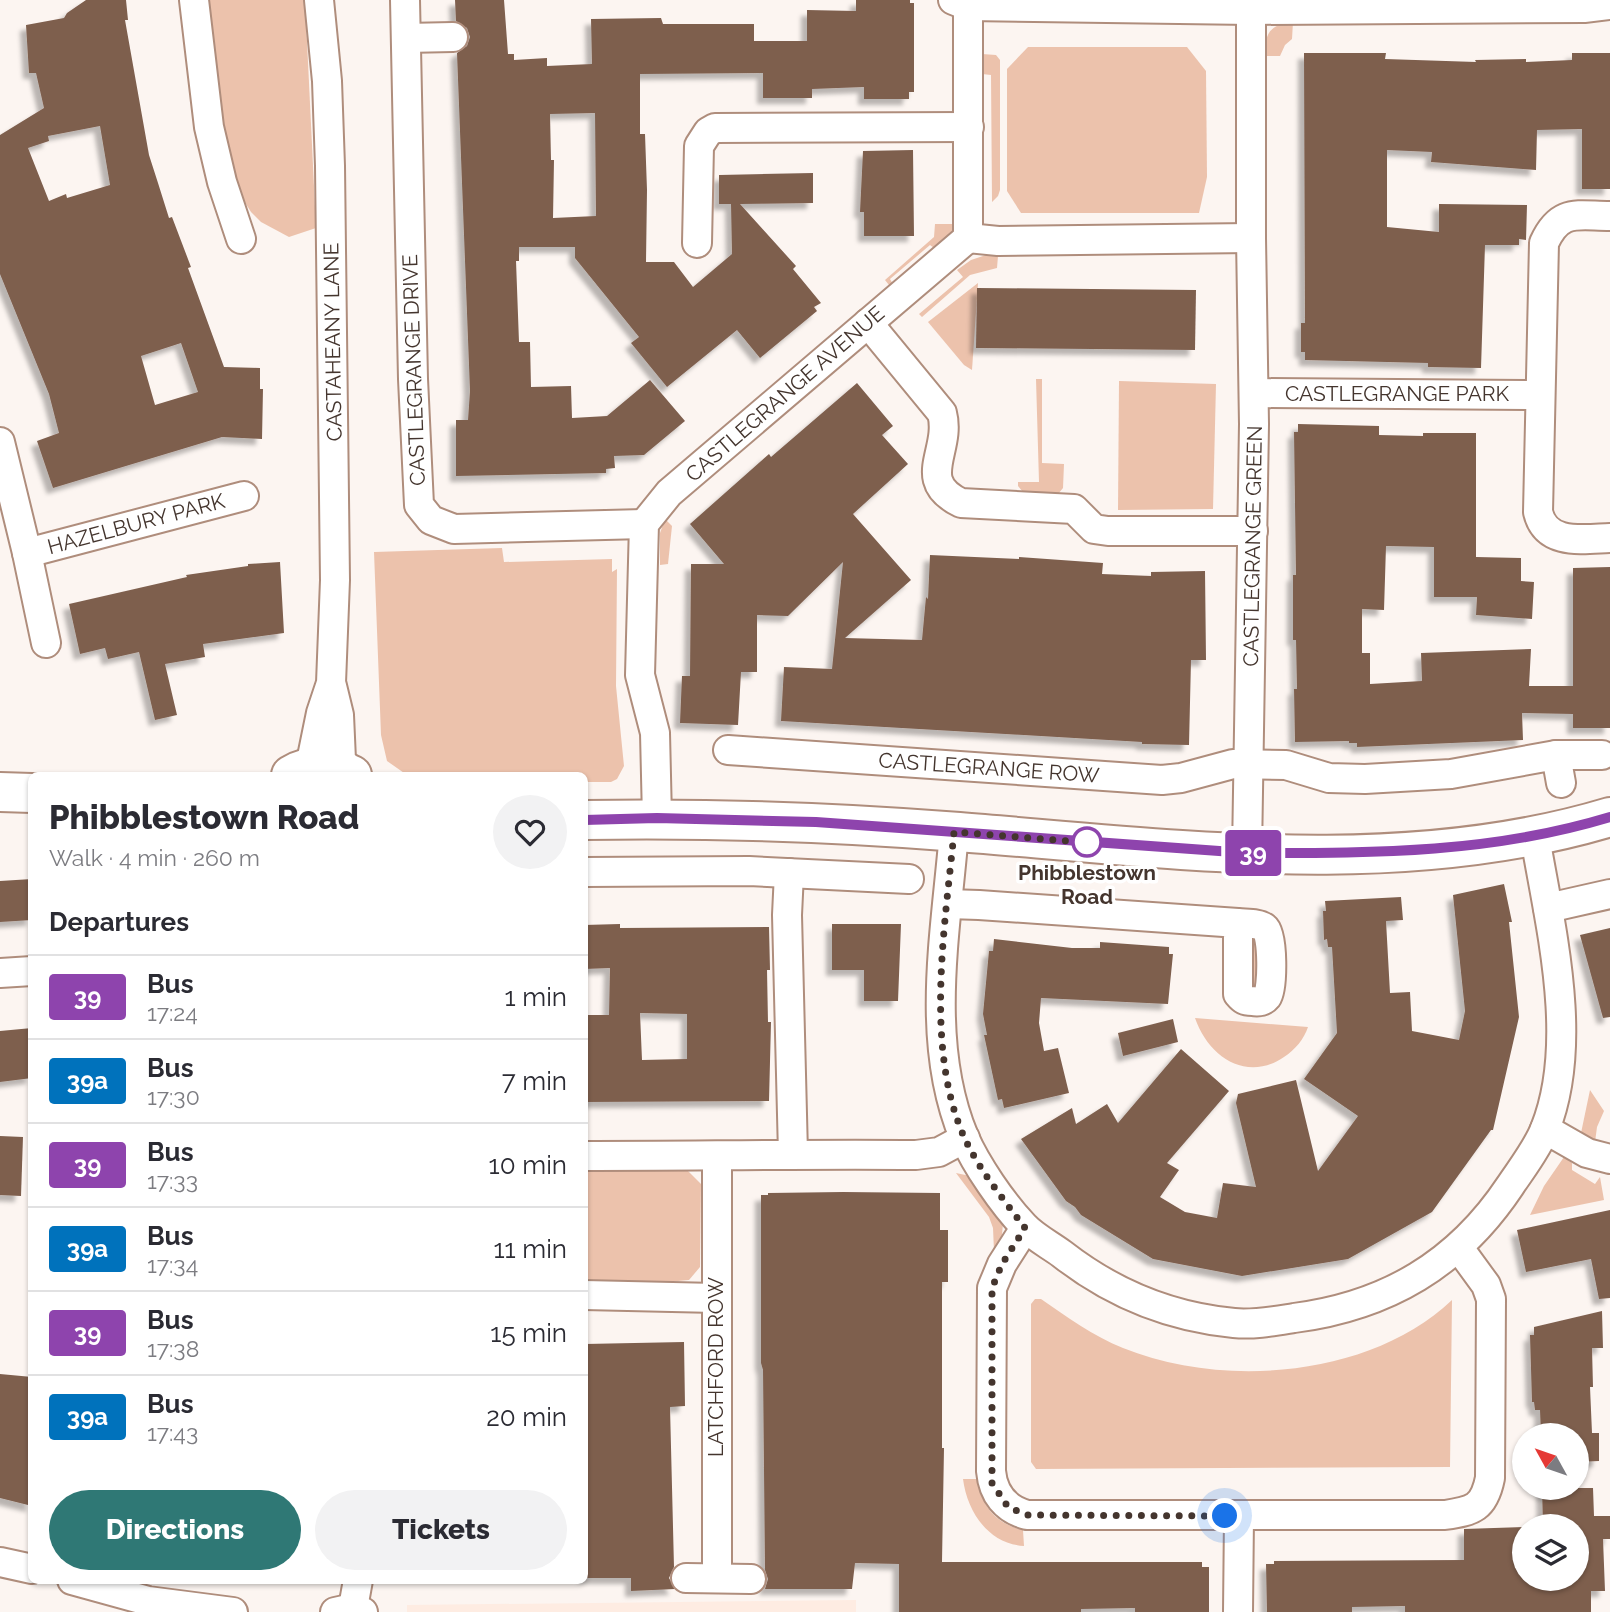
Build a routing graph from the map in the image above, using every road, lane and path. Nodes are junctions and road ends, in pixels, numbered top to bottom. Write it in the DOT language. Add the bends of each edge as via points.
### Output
graph roads {
  1 [pos="194,0"];
  2 [pos="319,0"];
  3 [pos="405,0"];
  4 [pos="960,3"];
  5 [pos="1610,5"];
  6 [pos="1251,10"];
  7 [pos="453,37"];
  8 [pos="406,38"];
  9 [pos="969,127"];
  10 [pos="1610,216"];
  11 [pos="1251,238"];
  12 [pos="241,239"];
  13 [pos="968,239"];
  14 [pos="697,243"];
  15 [pos="868,323"];
  16 [pos="1254,393"];
  17 [pos="1540,395"];
  18 [pos="0,442"];
  19 [pos="244,496"];
  20 [pos="644,524"];
  21 [pos="1253,531"];
  22 [pos="1610,538"];
  23 [pos="27,553"];
  24 [pos="46,643"];
  25 [pos="331,683"];
  26 [pos="727,750"];
  27 [pos="1556,755"];
  28 [pos="1602,755"];
  29 [pos="1250,764"];
  30 [pos="301,771"];
  31 [pos="346,772"];
  32 [pos="351,772"];
  33 [pos="1561,783"];
  34 [pos="0,792"];
  35 [pos="28,793"];
  36 [pos="1610,817"];
  37 [pos="657,818"];
  38 [pos="588,820"];
  39 [pos="954,832"];
  40 [pos="1535,837"];
  41 [pos="1247,853"];
  42 [pos="588,872"];
  43 [pos="789,873"];
  44 [pos="909,879"];
  45 [pos="1610,894"];
  46 [pos="948,904"];
  47 [pos="1548,908"];
  48 [pos="1238,923"];
  49 [pos="28,971"];
  50 [pos="0,973"];
  51 [pos="1545,1129"];
  52 [pos="965,1139"];
  53 [pos="793,1154"];
  54 [pos="588,1156"];
  55 [pos="717,1156"];
  56 [pos="1610,1159"];
  57 [pos="1025,1228"];
  58 [pos="1458,1248"];
  59 [pos="588,1295"];
  60 [pos="716,1298"];
  61 [pos="1239,1516"];
  62 [pos="0,1562"];
  63 [pos="28,1568"];
  64 [pos="686,1578"];
  65 [pos="717,1578"];
  66 [pos="751,1579"];
  67 [pos="108,1585"];
  68 [pos="233,1612"];
  69 [pos="1238,1612"];
  1 -- 12 [label="street" via="209,127"];
  2 -- 25 [label="street, CASTAHEANY LANE" via="330,166 335,469"];
  3 -- 8 [label="street, CASTLEGRANGE DRIVE"];
  4 -- 6 [label="street"];
  4 -- 9 [label="street"];
  5 -- 6 [label="street"];
  6 -- 11 [label="street, CASTLEGRANGE GREEN"];
  7 -- 8 [label="street"];
  8 -- 20 [label="street, CASTLEGRANGE DRIVE" via="419,505 431,520 454,529"];
  9 -- 13 [label="street"];
  9 -- 14 [label="street" via="715,128 699,146"];
  10 -- 17 [label="street, CASTLEGRANGE PARK" via="1562,218 1544,243"];
  11 -- 13 [label="street"];
  11 -- 16 [label="street, CASTLEGRANGE GREEN"];
  13 -- 15 [label="street, CASTLEGRANGE AVENUE"];
  15 -- 20 [label="street, CASTLEGRANGE AVENUE" via="669,493"];
  15 -- 21 [label="street" via="942,413 944,437 937,470 939,486 949,497 961,503 1074,509 1094,529 1108,531"];
  16 -- 17 [label="street, CASTLEGRANGE PARK"];
  16 -- 21 [label="street, CASTLEGRANGE GREEN"];
  17 -- 22 [label="street, CASTLEGRANGE PARK" via="1540,520 1556,536"];
  18 -- 23 [label="street, HAZELBURY PARK"];
  19 -- 23 [label="street, HAZELBURY PARK"];
  20 -- 37 [label="street" via="640,674 655,733"];
  21 -- 29 [label="street, CASTLEGRANGE GREEN"];
  23 -- 24 [label="street, HAZELBURY PARK"];
  25 -- 30 [label="street, CASTAHEANY LANE"];
  25 -- 32 [label="street, CASTAHEANY LANE" via="339,715 341,760"];
  26 -- 29 [label="street, CASTLEGRANGE ROW" via="1162,780"];
  27 -- 28 [label="street, CASTLEGRANGE ROW"];
  27 -- 29 [label="street, CASTLEGRANGE ROW" via="1451,774 1365,779 1329,778 1286,765"];
  27 -- 33 [label="street"];
  29 -- 41 [label="street, CASTLEGRANGE GREEN"];
  30 -- 31 [label="street" via="325,766"];
  34 -- 35 [label="street"];
  36 -- 40 [label="street"];
  37 -- 38 [label="street"];
  37 -- 39 [label="street"];
  39 -- 41 [label="street"];
  39 -- 46 [label="street"];
  40 -- 41 [label="street" via="1391,853"];
  40 -- 47 [label="street"];
  42 -- 43 [label="street"];
  43 -- 44 [label="street"];
  43 -- 53 [label="street"];
  45 -- 47 [label="street"];
  46 -- 48 [label="street"];
  46 -- 52 [label="street" via="941,1041 946,1078"];
  47 -- 51 [label="street" via="1563,1031"];
  49 -- 50 [label="street"];
  51 -- 56 [label="street" via="1587,1153"];
  51 -- 58 [label="street" via="1504,1194"];
  52 -- 53 [label="street" via="939,1152 916,1155"];
  52 -- 57 [label="street"];
  53 -- 55 [label="street"];
  54 -- 55 [label="street"];
  55 -- 60 [label="street, LATCHFORD ROW"];
  57 -- 58 [label="street" via="1089,1275 1134,1298 1191,1316 1239,1324 1333,1312 1370,1301"];
  57 -- 61 [label="street" via="992,1288 991,1471 1001,1499 1027,1515"];
  58 -- 61 [label="street" via="1491,1299 1490,1478 1482,1503 1472,1510 1445,1515"];
  59 -- 60 [label="street"];
  60 -- 65 [label="street, LATCHFORD ROW"];
  61 -- 69 [label="street"];
  62 -- 63 [label="street"];
  64 -- 65 [label="street"];
  65 -- 66 [label="street"];
  67 -- 68 [label="street" via="148,1601"];
}
